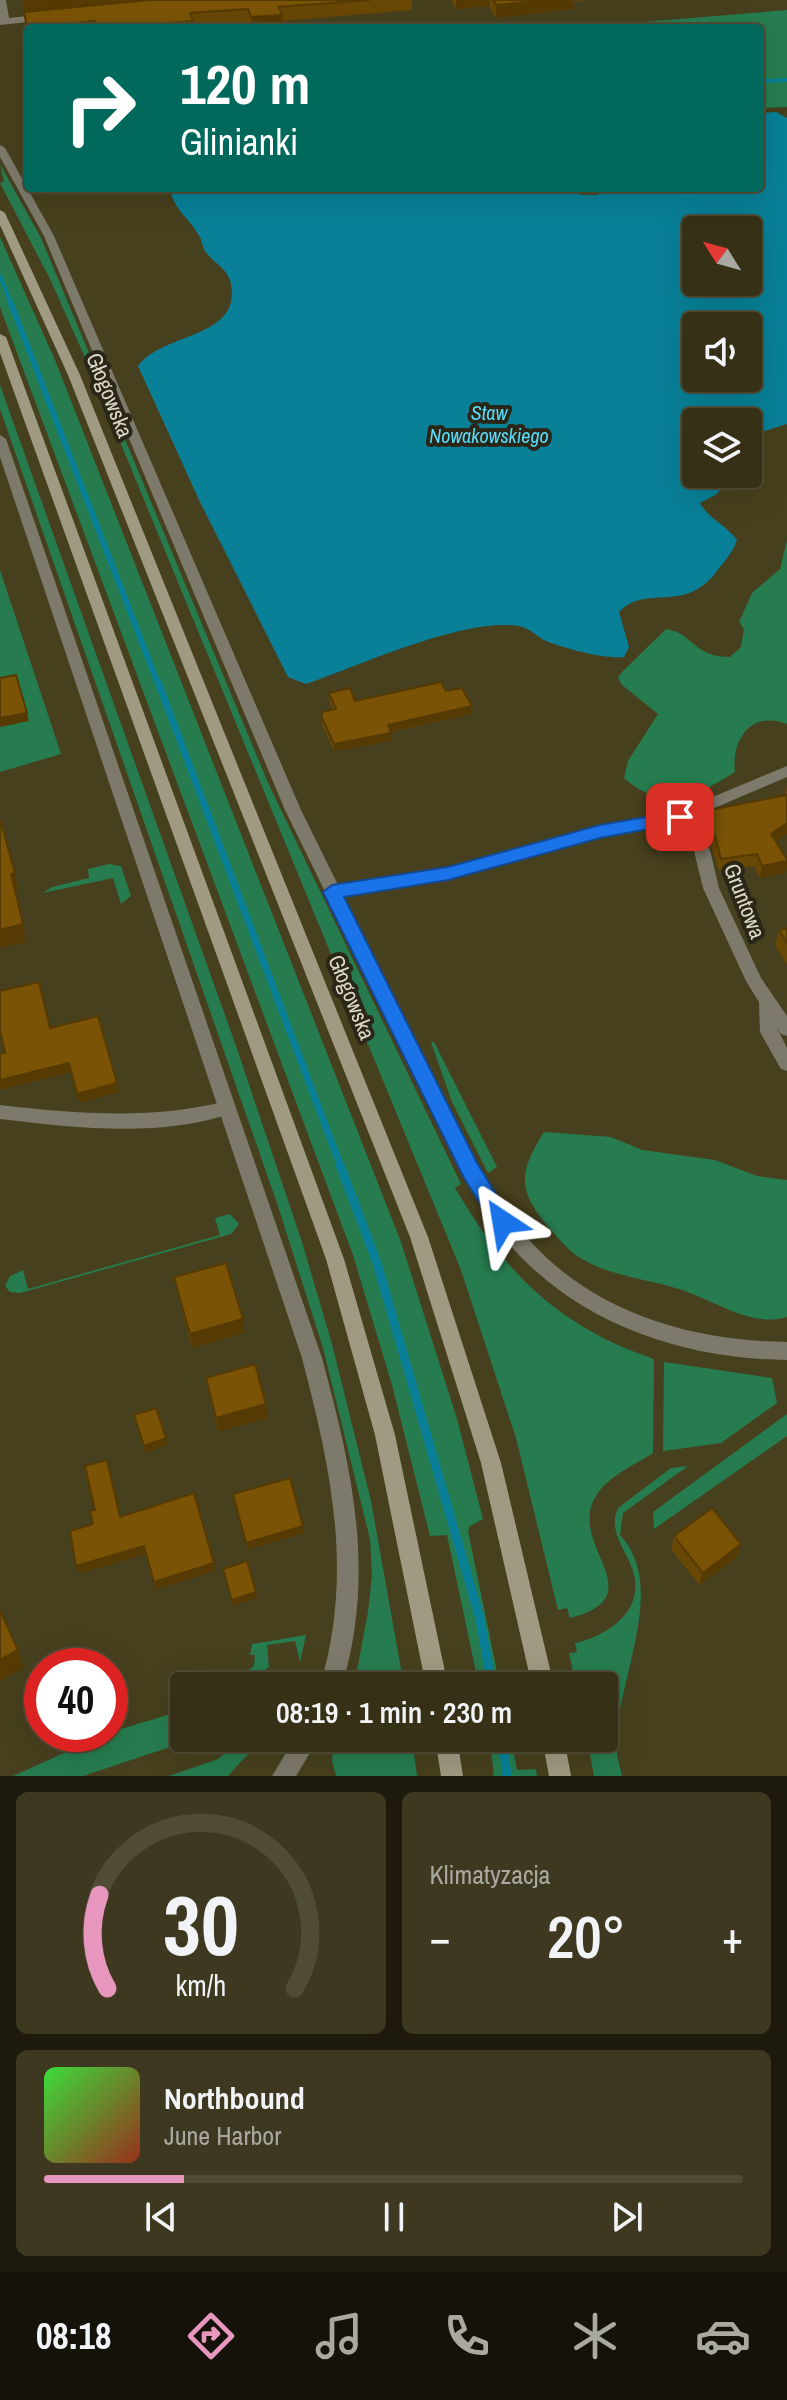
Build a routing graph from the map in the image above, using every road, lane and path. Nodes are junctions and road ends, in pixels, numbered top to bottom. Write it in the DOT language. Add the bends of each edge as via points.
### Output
graph roads {
  1 [pos="1,0"];
  2 [pos="51,17"];
  3 [pos="2,21"];
  4 [pos="0,148"];
  5 [pos="24,191"];
  6 [pos="24,192"];
  7 [pos="0,213"];
  8 [pos="0,337"];
  9 [pos="0,439"];
  10 [pos="787,771"];
  11 [pos="680,817"];
  12 [pos="332,892"];
  13 [pos="767,1003"];
  14 [pos="787,1029"];
  15 [pos="787,1064"];
  16 [pos="227,1108"];
  17 [pos="0,1112"];
  18 [pos="787,1351"];
  19 [pos="334,1672"];
  20 [pos="434,1672"];
  21 [pos="540,1672"];
  22 [pos="300,1752"];
  23 [pos="448,1752"];
  24 [pos="556,1752"];
  25 [pos="283,1776"];
  26 [pos="452,1776"];
  27 [pos="560,1776"];
  1 -- 3 [label="street"];
  2 -- 3 [label="street"];
  4 -- 5 [label="street, Głogowska"];
  6 -- 12 [label="street, Głogowska" via="49,236"];
  7 -- 21 [label="main road, Głogowska" via="67,358 419,1237 491,1463"];
  8 -- 20 [label="main road" via="335,1259 394,1471"];
  9 -- 16 [label="street"];
  10 -- 11 [label="street"];
  11 -- 12 [label="street" via="600,831 448,874"];
  11 -- 13 [label="street, Gruntowa" via="702,850 711,888"];
  12 -- 18 [label="street, Głogowska" via="470,1170 503,1222 534,1257 571,1288 662,1333 732,1349"];
  13 -- 14 [label="street, Gruntowa"];
  13 -- 15 [label="street, Gruntowa" via="769,1032"];
  16 -- 17 [label="street" via="185,1119 56,1119"];
  16 -- 19 [label="street" via="304,1337 342,1491 350,1586"];
  22 -- 25 [label="street"];
  23 -- 26 [label="main road"];
  24 -- 27 [label="main road"];
}
